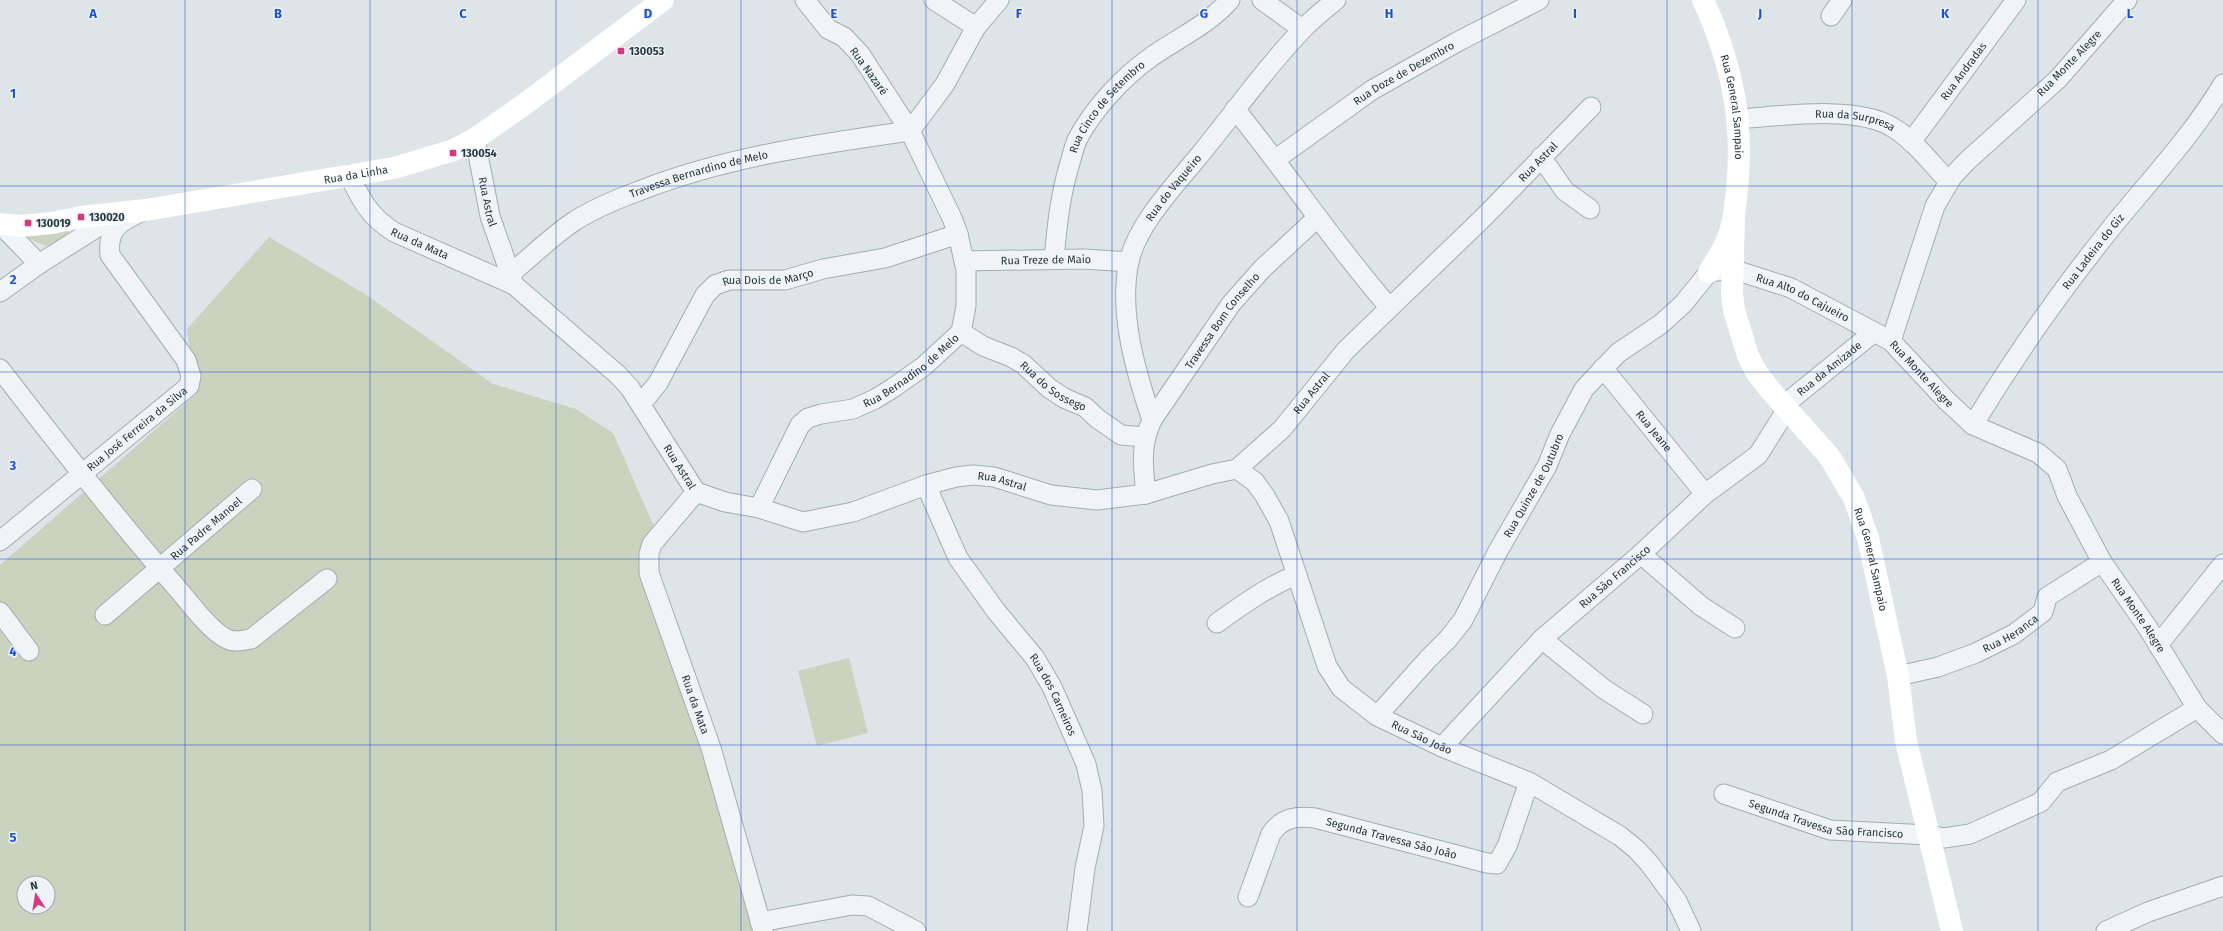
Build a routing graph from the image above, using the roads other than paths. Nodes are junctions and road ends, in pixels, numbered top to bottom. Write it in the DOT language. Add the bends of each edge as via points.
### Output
graph roads {
  1 [pos="663,0"];
  2 [pos="805,0"];
  3 [pos="934,0"];
  4 [pos="998,0"];
  5 [pos="1230,0"];
  6 [pos="1262,0"];
  7 [pos="1336,0"];
  8 [pos="1538,0"];
  9 [pos="1703,0"];
  10 [pos="1842,0"];
  11 [pos="2016,0"];
  12 [pos="2127,0"];
  13 [pos="1831,16"];
  14 [pos="976,28"];
  15 [pos="1302,30"];
  16 [pos="2223,84"];
  17 [pos="1591,107"];
  18 [pos="1235,109"];
  19 [pos="1738,119"];
  20 [pos="910,131"];
  21 [pos="475,139"];
  22 [pos="1911,142"];
  23 [pos="1541,157"];
  24 [pos="1276,159"];
  25 [pos="349,175"];
  26 [pos="1949,182"];
  27 [pos="1590,209"];
  28 [pos="146,210"];
  29 [pos="118,214"];
  30 [pos="1317,218"];
  31 [pos="1734,219"];
  32 [pos="0,224"];
  33 [pos="958,234"];
  34 [pos="1054,259"];
  35 [pos="964,261"];
  36 [pos="1128,262"];
  37 [pos="39,264"];
  38 [pos="1732,268"];
  39 [pos="1709,272"];
  40 [pos="512,279"];
  41 [pos="0,292"];
  42 [pos="1389,307"];
  43 [pos="961,332"];
  44 [pos="1874,332"];
  45 [pos="1891,341"];
  46 [pos="1603,368"];
  47 [pos="0,369"];
  48 [pos="641,404"];
  49 [pos="1785,407"];
  50 [pos="1152,420"];
  51 [pos="1973,425"];
  52 [pos="1145,437"];
  53 [pos="1237,469"];
  54 [pos="81,473"];
  55 [pos="926,485"];
  56 [pos="252,489"];
  57 [pos="696,492"];
  58 [pos="1146,494"];
  59 [pos="1705,494"];
  60 [pos="758,508"];
  61 [pos="0,541"];
  62 [pos="1641,554"];
  63 [pos="2102,562"];
  64 [pos="2223,564"];
  65 [pos="160,568"];
  66 [pos="1296,575"];
  67 [pos="327,579"];
  68 [pos="0,612"];
  69 [pos="105,615"];
  70 [pos="1217,623"];
  71 [pos="1735,628"];
  72 [pos="1542,639"];
  73 [pos="2158,645"];
  74 [pos="29,651"];
  75 [pos="1898,676"];
  76 [pos="2197,708"];
  77 [pos="1643,714"];
  78 [pos="1377,716"];
  79 [pos="2223,734"];
  80 [pos="1442,747"];
  81 [pos="1529,782"];
  82 [pos="1724,794"];
  83 [pos="1930,835"];
  84 [pos="2223,886"];
  85 [pos="1248,897"];
  86 [pos="762,927"];
  87 [pos="916,931"];
  88 [pos="1077,931"];
  89 [pos="1691,931"];
  90 [pos="1952,931"];
  91 [pos="2106,931"];
  1 -- 21 [label="street, Rua da Linha"];
  2 -- 20 [label="street, Rua Nazaré" via="828,29 844,37 860,54"];
  3 -- 14 [label="street"];
  4 -- 14 [label="street"];
  5 -- 34 [label="street, Rua Cinco de Setembro" via="1220,12 1150,57 1106,100 1088,123 1077,141 1062,189"];
  6 -- 15 [label="street"];
  7 -- 15 [label="street, Rua do Vaqueiro"];
  8 -- 24 [label="street, Rua Doze de Dezembro" via="1372,90"];
  9 -- 19 [label="street, Rua General Sampaio" via="1715,26 1730,73"];
  10 -- 13 [label="street"];
  11 -- 22 [label="street, Rua Andradas"];
  12 -- 26 [label="street, Rua Monte Alegre" via="2058,79 1966,161"];
  14 -- 20 [label="street" via="945,84"];
  15 -- 18 [label="street, Rua do Vaqueiro"];
  16 -- 51 [label="street, Rua Ladeira do Giz" via="2189,134 2112,227 2035,330 2007,369"];
  17 -- 23 [label="street, Rua Astral"];
  18 -- 24 [label="street"];
  18 -- 36 [label="street, Rua do Vaqueiro" via="1151,216"];
  19 -- 22 [label="street, Rua da Surpresa" via="1833,115 1870,117 1892,126"];
  19 -- 31 [label="street, Rua General Sampaio" via="1740,153"];
  20 -- 33 [label="street, Rua Bernadino de Melo"];
  20 -- 40 [label="street, Travessa Bernardino de Melo" via="762,155 677,176 612,201 574,222"];
  21 -- 25 [label="street, Rua da Linha" via="454,150 394,168"];
  21 -- 40 [label="street, Rua Astral" via="490,216"];
  22 -- 26 [label="street, Rua da Surpresa"];
  23 -- 27 [label="street" via="1565,190"];
  23 -- 42 [label="street, Rua Astral" via="1485,216"];
  24 -- 30 [label="street"];
  25 -- 28 [label="street, Rua da Linha"];
  25 -- 40 [label="street, Rua da Mata" via="367,209 380,223 394,232"];
  26 -- 45 [label="street, Rua Monte Alegre" via="1935,206"];
  28 -- 29 [label="street, Rua da Linha"];
  28 -- 54 [label="street, Rua José Ferreira da Silva" via="117,225 108,243 110,255 186,360 191,376 189,386"];
  29 -- 32 [label="street, Rua da Linha" via="20,226"];
  29 -- 37 [label="street"];
  30 -- 42 [label="street"];
  30 -- 50 [label="street, Travessa Bom Conselho" via="1262,269 1231,304"];
  31 -- 38 [label="street, Rua General Sampaio"];
  31 -- 39 [label="street, Rua General Sampaio" via="1727,241"];
  32 -- 37 [label="street"];
  33 -- 35 [label="street, Rua Bernadino de Melo"];
  33 -- 48 [label="street, Rua Dois de Março" via="885,258 823,269 785,280 729,280 715,285 705,295 658,383"];
  34 -- 35 [label="street, Rua Treze de Maio"];
  34 -- 36 [label="street, Rua Treze de Maio" via="1105,259"];
  35 -- 43 [label="street, Rua Bernadino de Melo" via="966,306"];
  36 -- 50 [label="street, Rua do Vaqueiro" via="1126,300 1131,347"];
  37 -- 41 [label="street"];
  38 -- 39 [label="street, Rua Alto do Cajueiro"];
  38 -- 44 [label="street, Rua Alto do Cajueiro" via="1792,288"];
  38 -- 49 [label="street, Rua General Sampaio" via="1734,310 1748,356"];
  39 -- 46 [label="street, Rua Quinze de Outubro" via="1683,304 1662,324 1618,353"];
  40 -- 48 [label="street, Rua Astral" via="618,375"];
  42 -- 53 [label="street, Rua Astral" via="1346,350 1282,429"];
  43 -- 52 [label="street, Rua do Sossego" via="983,346 1023,364 1049,388 1085,407 1121,435"];
  43 -- 60 [label="street, Rua Bernadino de Melo" via="924,366 875,399 853,409 808,418 800,425"];
  44 -- 45 [label="street, Rua Alto do Cajueiro"];
  44 -- 49 [label="street, Rua da Amizade"];
  45 -- 51 [label="street, Rua Monte Alegre"];
  46 -- 59 [label="street, Rua Jeane"];
  46 -- 78 [label="street, Rua Quinze de Outubro" via="1584,389 1560,434 1547,466 1498,551 1463,620"];
  47 -- 54 [label="street"];
  48 -- 57 [label="street, Rua Astral"];
  49 -- 59 [label="street, Rua São Francisco" via="1758,455"];
  49 -- 75 [label="street, Rua General Sampaio" via="1829,456 1854,498 1868,538"];
  50 -- 52 [label="street, Travessa Bom Conselho"];
  51 -- 63 [label="street, Rua Monte Alegre" via="2038,453 2057,469 2067,496"];
  52 -- 58 [label="street, Travessa Bom Conselho" via="1143,462"];
  53 -- 58 [label="street, Rua Astral"];
  53 -- 66 [label="street, Rua São João" via="1246,474 1266,496 1279,521"];
  54 -- 61 [label="street, Rua José Ferreira da Silva"];
  54 -- 65 [label="street"];
  55 -- 58 [label="street, Rua Astral" via="973,475 1076,499 1121,498"];
  55 -- 60 [label="street, Rua Astral" via="853,512 803,522"];
  55 -- 88 [label="street, Rua dos Carneiros" via="958,558 996,611 1035,658 1052,687 1086,764 1092,791 1094,826 1085,868"];
  56 -- 65 [label="street, Rua Padre Manoel"];
  57 -- 60 [label="street, Rua Astral" via="725,502"];
  57 -- 86 [label="street, Rua da Mata" via="652,544 648,554 649,572 710,748"];
  59 -- 62 [label="street, Rua São Francisco"];
  62 -- 71 [label="street" via="1701,606"];
  62 -- 72 [label="street, Rua São Francisco"];
  63 -- 73 [label="street, Rua Monte Alegre"];
  63 -- 75 [label="street, Rua Heranca" via="2047,597 2043,612 2014,634 1976,654 1938,667"];
  64 -- 73 [label="street"];
  65 -- 67 [label="street" via="215,630 227,639 238,642 251,639"];
  65 -- 69 [label="street, Rua Padre Manoel"];
  66 -- 70 [label="street" via="1266,589"];
  66 -- 78 [label="street, Rua São João" via="1334,680"];
  68 -- 74 [label="street"];
  72 -- 77 [label="street" via="1604,689"];
  72 -- 80 [label="street, Rua São Francisco"];
  73 -- 76 [label="street, Rua Monte Alegre"];
  75 -- 83 [label="street, Rua General Sampaio" via="1906,741"];
  76 -- 79 [label="street, Rua Monte Alegre"];
  76 -- 83 [label="street, Segunda Travessa São Francisco" via="2111,760 2057,782 2041,802 1970,834 1944,838"];
  78 -- 80 [label="street, Rua São João"];
  80 -- 81 [label="street, Rua São João"];
  81 -- 85 [label="street, Segunda Travessa São João" via="1507,846 1498,864 1315,818 1295,817 1277,825"];
  81 -- 89 [label="street, Rua São João" via="1620,836 1636,849 1677,901"];
  82 -- 83 [label="street, Segunda Travessa São Francisco" via="1830,830"];
  83 -- 90 [label="street, Rua General Sampaio"];
  84 -- 91 [label="street" via="2148,912"];
  86 -- 87 [label="street" via="852,905 868,906"];
}
